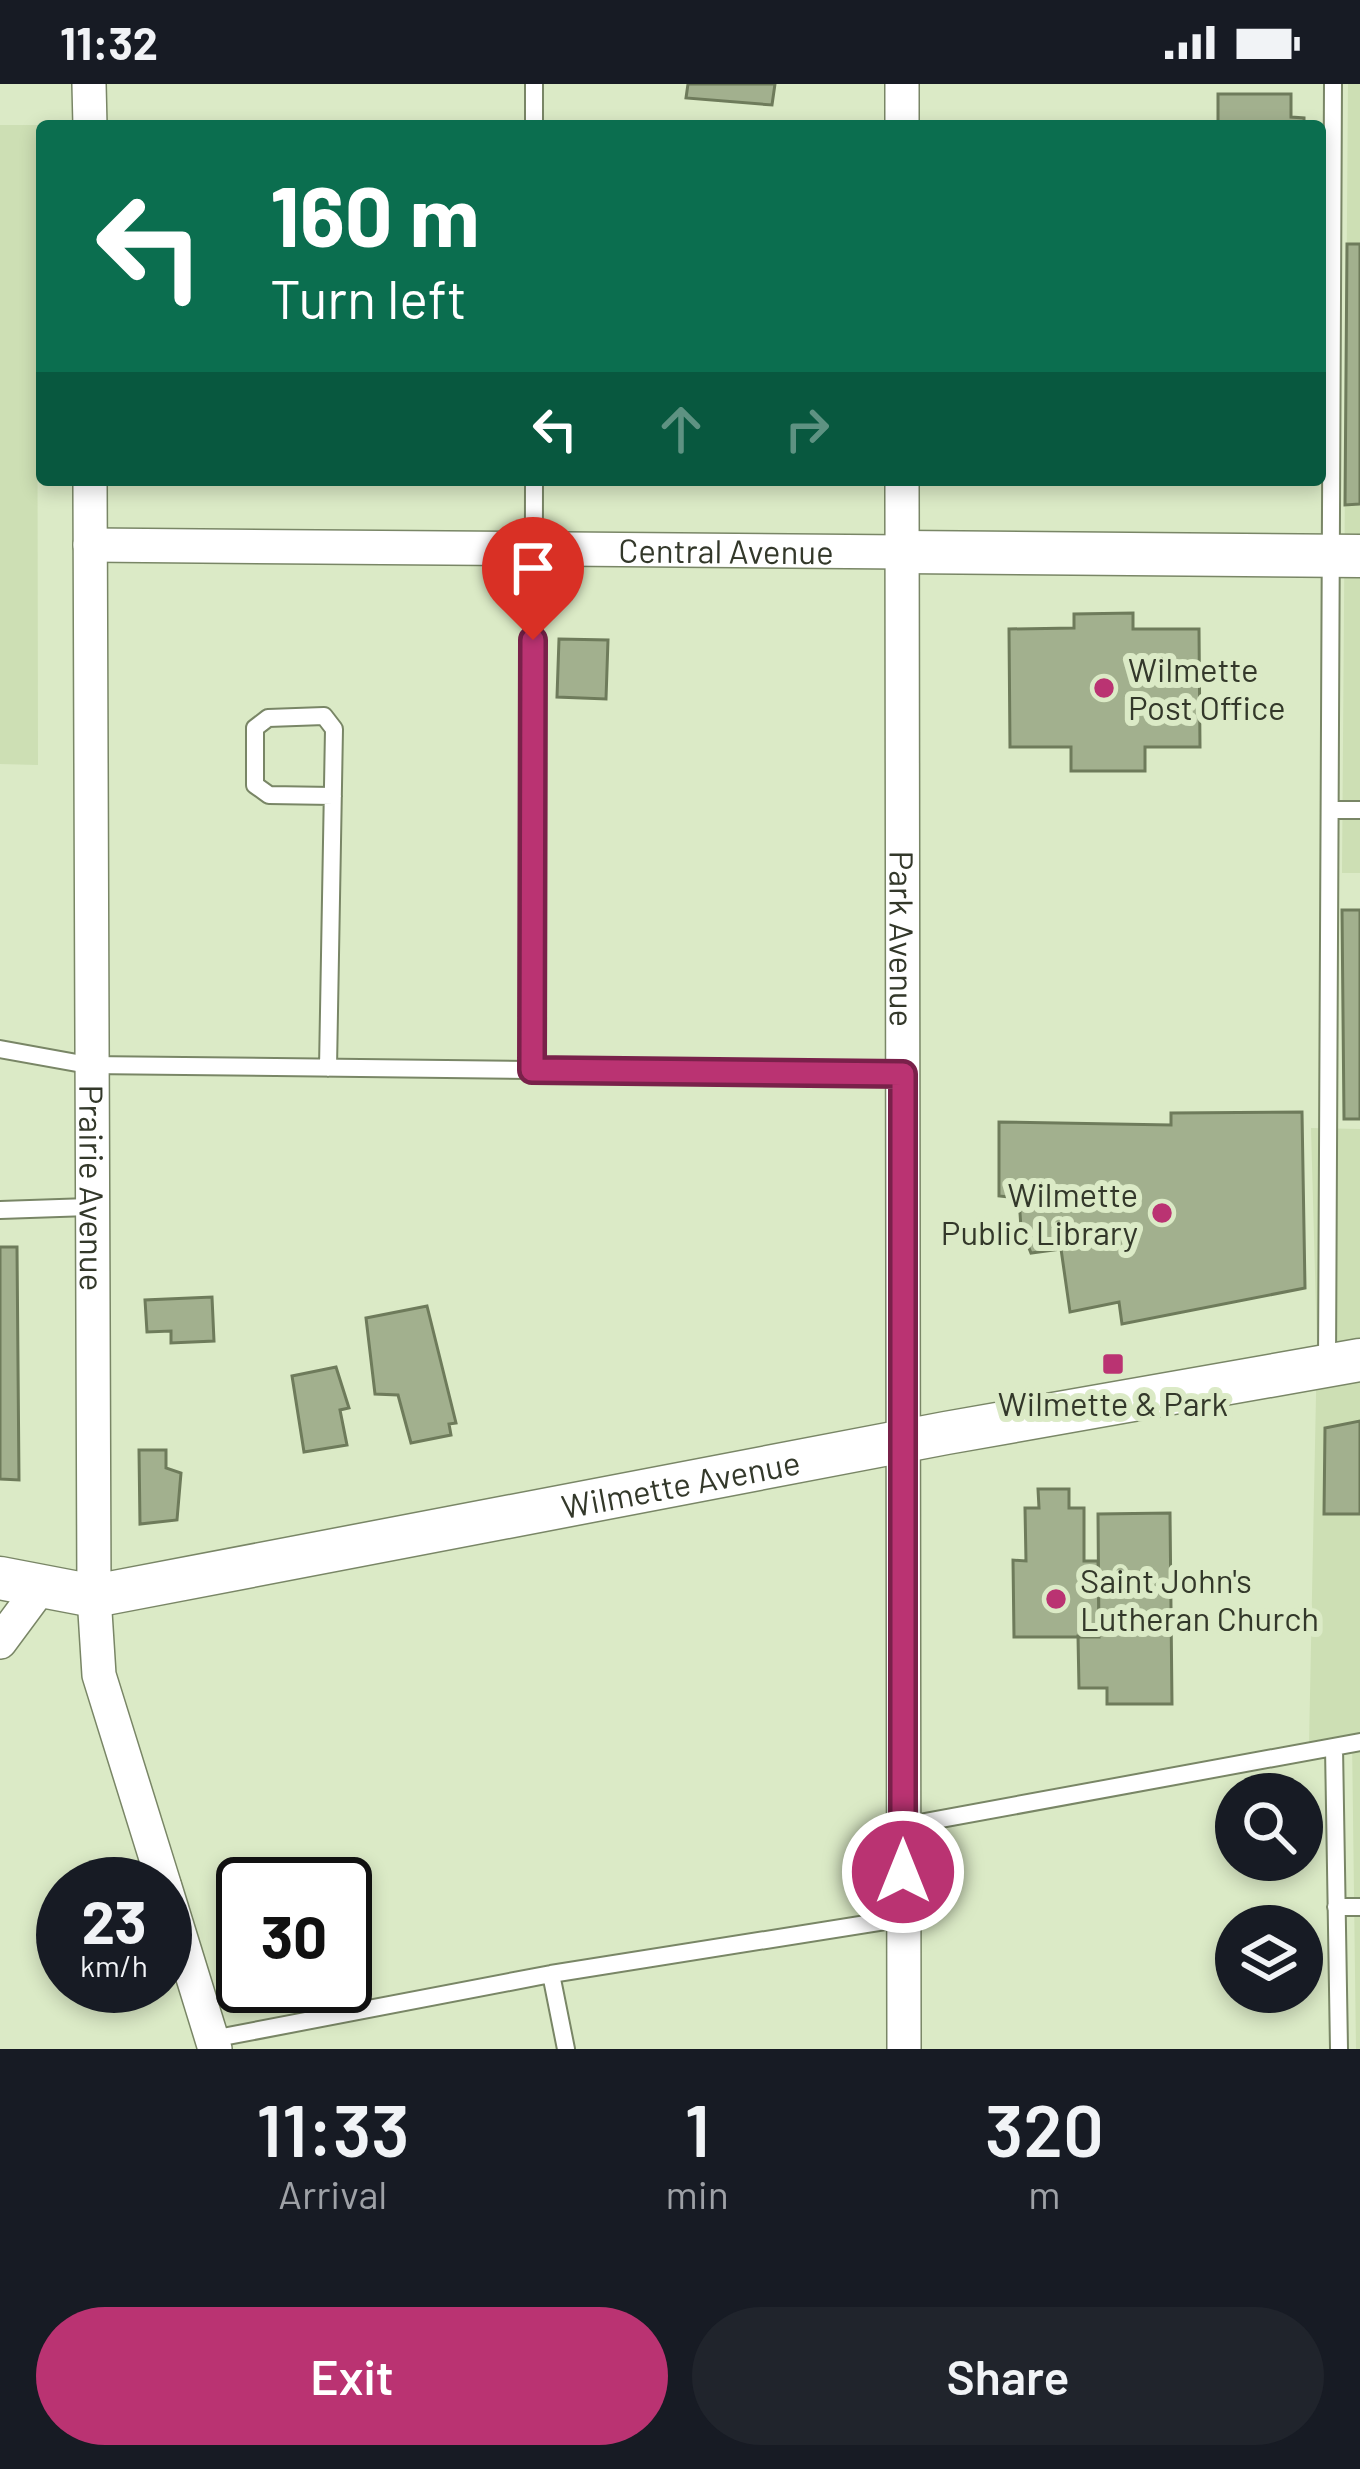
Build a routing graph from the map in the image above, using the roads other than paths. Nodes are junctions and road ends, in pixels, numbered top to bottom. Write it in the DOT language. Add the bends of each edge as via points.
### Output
graph roads {
  1 [pos="89,84"];
  2 [pos="534,84"];
  3 [pos="902,84"];
  4 [pos="1333,84"];
  5 [pos="90,120"];
  6 [pos="534,120"];
  7 [pos="902,120"];
  8 [pos="90,486"];
  9 [pos="534,486"];
  10 [pos="902,486"];
  11 [pos="90,545"];
  12 [pos="533,549"];
  13 [pos="904,552"];
  14 [pos="1345,556"];
  15 [pos="333,796"];
  16 [pos="1330,810"];
  17 [pos="1360,810"];
  18 [pos="0,1049"];
  19 [pos="88,1065"];
  20 [pos="328,1068"];
  21 [pos="532,1070"];
  22 [pos="903,1074"];
  23 [pos="89,1207"];
  24 [pos="0,1210"];
  25 [pos="1344,1363"];
  26 [pos="902,1442"];
  27 [pos="20,1583"];
  28 [pos="94,1596"];
  29 [pos="0,1642"];
  30 [pos="1360,1742"];
  31 [pos="1334,1747"];
  32 [pos="903,1826"];
  33 [pos="156,1857"];
  34 [pos="1336,1907"];
  35 [pos="1360,1907"];
  36 [pos="904,1918"];
  37 [pos="192,1973"];
  38 [pos="551,1974"];
  39 [pos="214,2044"];
  40 [pos="566,2049"];
  41 [pos="904,2049"];
  42 [pos="1339,2049"];
  1 -- 5 [label="street"];
  2 -- 6 [label="lane"];
  3 -- 7 [label="street"];
  4 -- 14 [label="lane"];
  8 -- 11 [label="street, Prairie Avenue"];
  9 -- 12 [label="lane"];
  10 -- 13 [label="street, Park Avenue"];
  11 -- 12 [label="street, Central Avenue"];
  11 -- 19 [label="street, Prairie Avenue"];
  12 -- 13 [label="street, Central Avenue"];
  12 -- 21 [label="lane"];
  13 -- 14 [label="street, Central Avenue"];
  13 -- 22 [label="street, Park Avenue"];
  14 -- 16 [label="lane"];
  15 -- 15 [label="lane" via="334,729 324,716 268,718 255,728 255,785 269,795"];
  15 -- 20 [label="lane"];
  16 -- 17 [label="lane"];
  16 -- 25 [label="lane"];
  18 -- 19 [label="lane"];
  19 -- 20 [label="lane"];
  19 -- 23 [label="street, Prairie Avenue"];
  20 -- 21 [label="lane"];
  21 -- 22 [label="lane"];
  22 -- 26 [label="street, Park Avenue"];
  23 -- 24 [label="lane"];
  23 -- 28 [label="street, Prairie Avenue"];
  25 -- 26 [label="street, Wilmette Avenue"];
  26 -- 28 [label="street, Wilmette Avenue"];
  26 -- 32 [label="street, Park Avenue"];
  27 -- 28 [label="street, Wilmette Avenue"];
  27 -- 29 [label="street"];
  28 -- 33 [label="street, Prairie Avenue" via="99,1675"];
  30 -- 31 [label="lane"];
  31 -- 32 [label="lane"];
  31 -- 34 [label="lane"];
  32 -- 36 [label="street, Park Avenue"];
  34 -- 35 [label="lane"];
  34 -- 42 [label="lane"];
  36 -- 38 [label="lane"];
  36 -- 41 [label="street, Park Avenue"];
  37 -- 39 [label="street, Prairie Avenue"];
  38 -- 39 [label="lane"];
  38 -- 40 [label="lane"];
}
